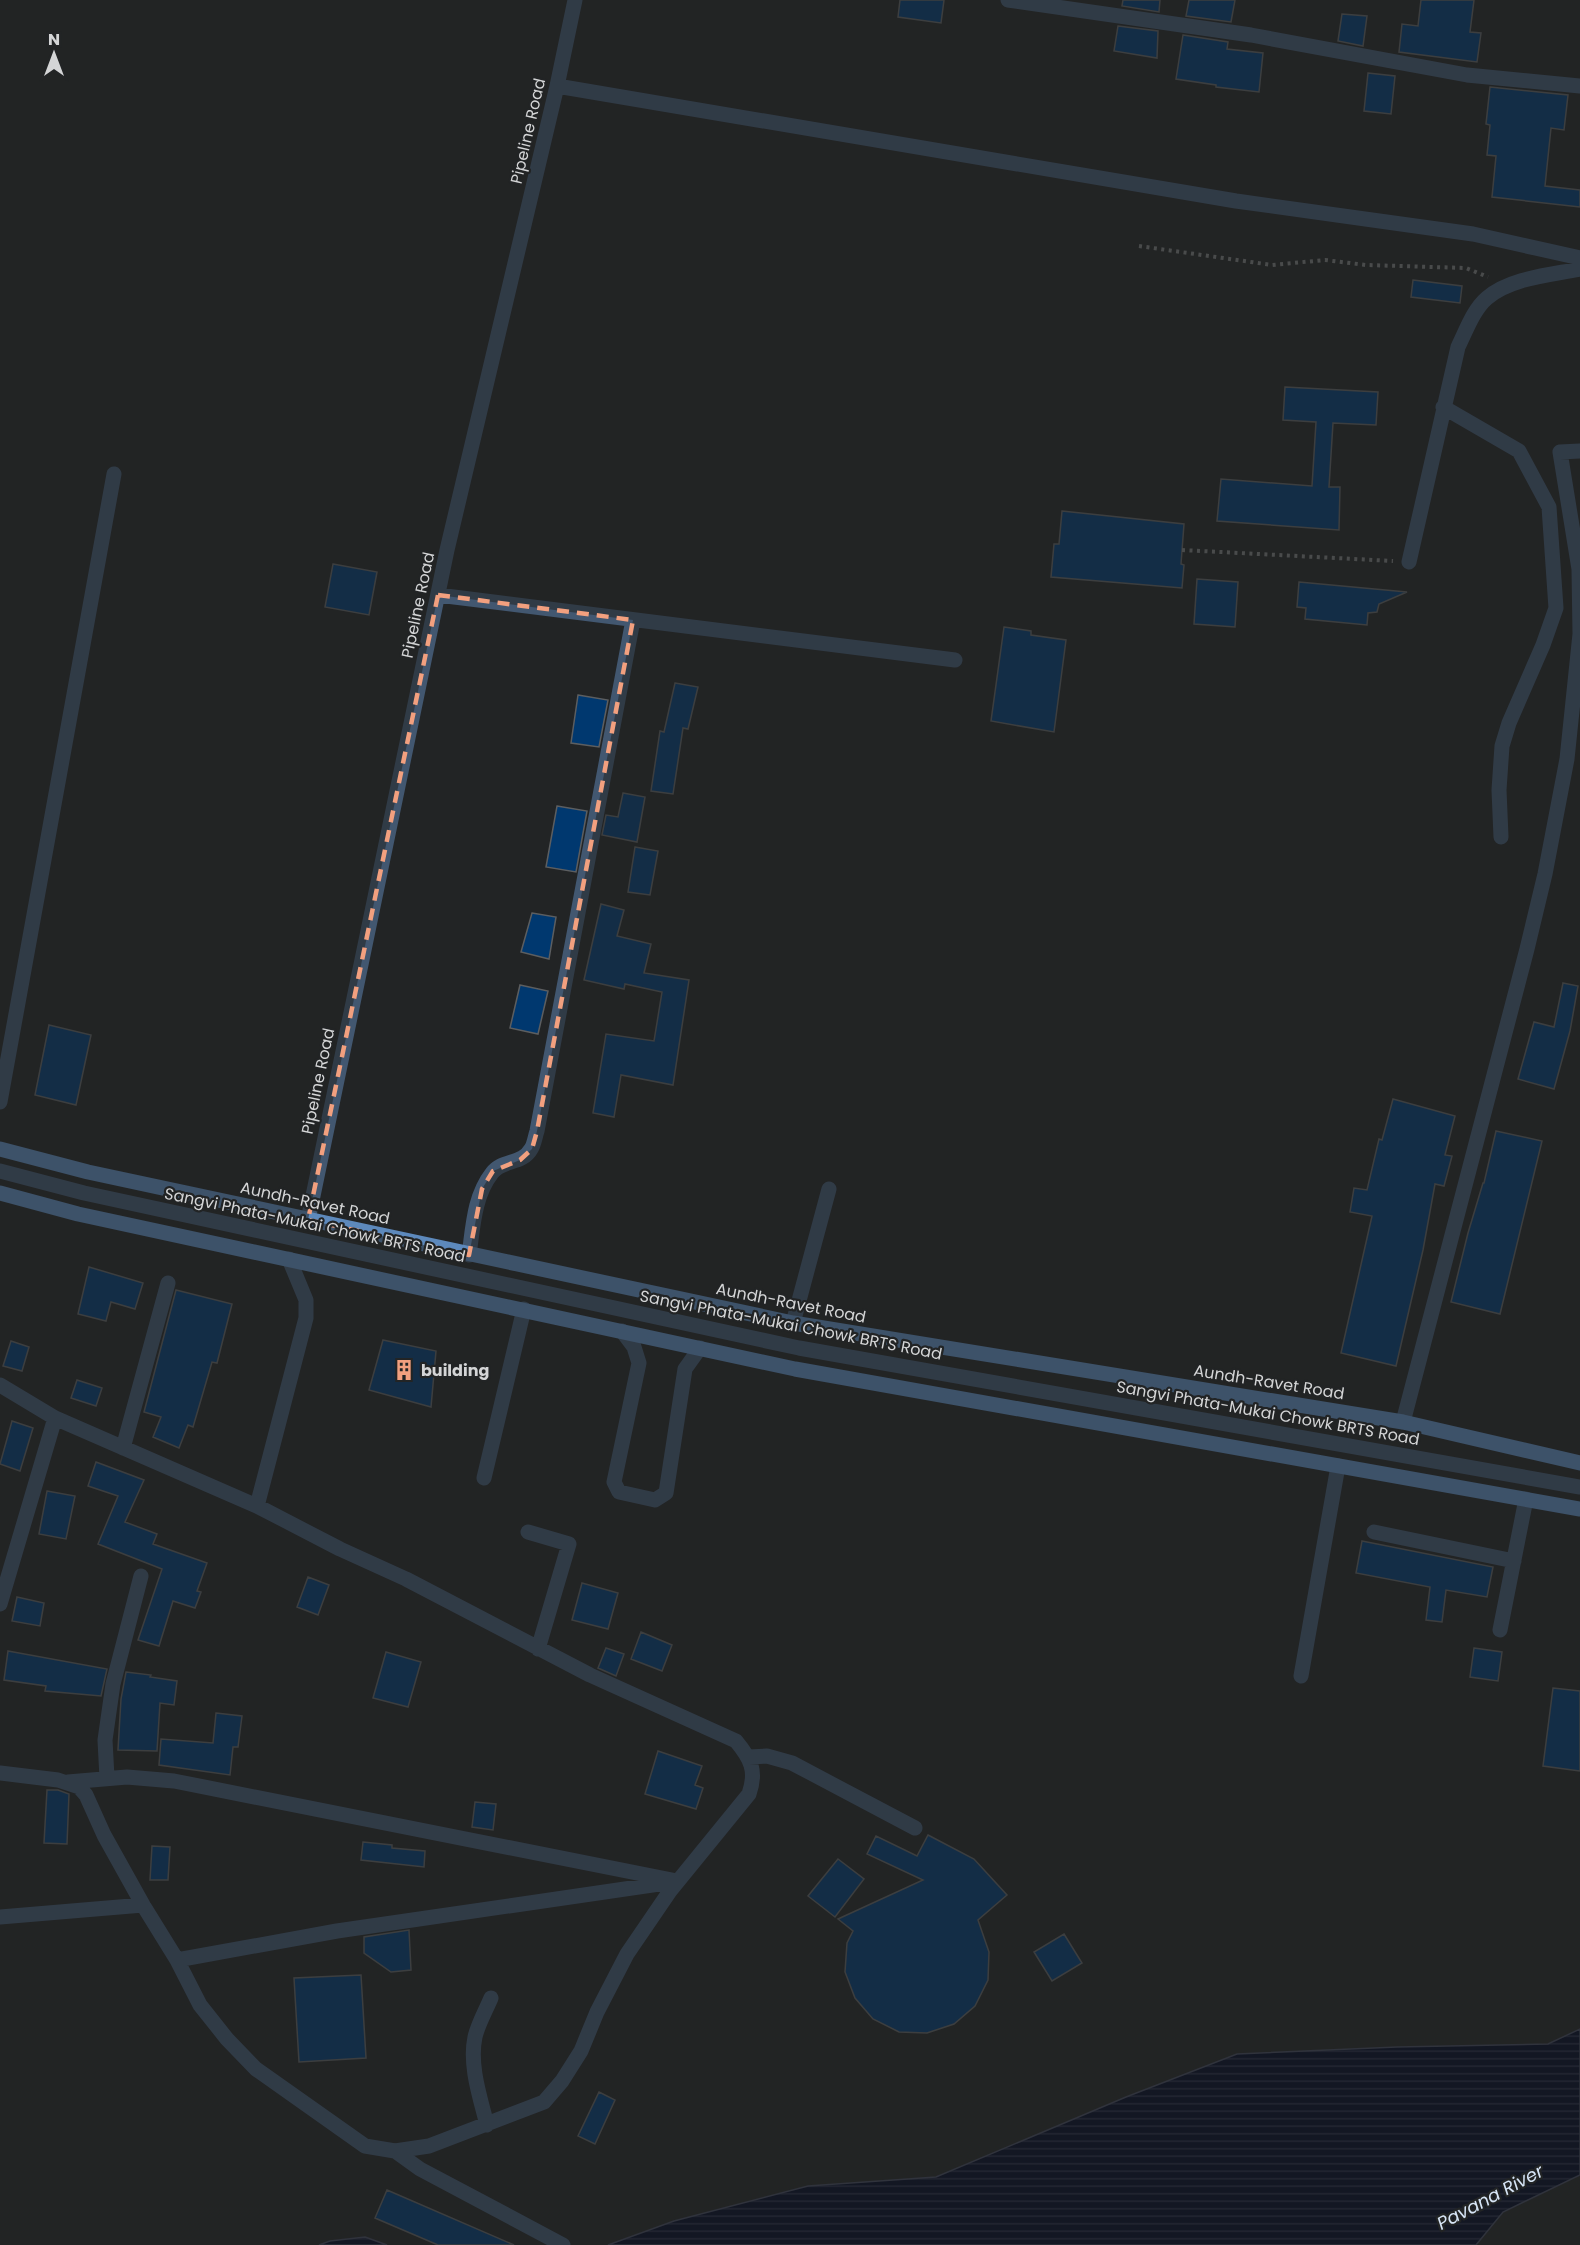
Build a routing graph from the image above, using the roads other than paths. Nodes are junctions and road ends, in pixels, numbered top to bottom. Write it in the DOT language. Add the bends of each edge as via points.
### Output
graph roads {
  1 [pos="575,0"];
  2 [pos="1008,0"];
  3 [pos="557,86"];
  4 [pos="1580,86"];
  5 [pos="1580,258"];
  6 [pos="1580,269"];
  7 [pos="1443,407"];
  8 [pos="1580,451"];
  9 [pos="114,474"];
  10 [pos="1409,562"];
  11 [pos="438,595"];
  12 [pos="633,620"];
  13 [pos="955,660"];
  14 [pos="1501,837"];
  15 [pos="0,1102"];
  16 [pos="0,1149"];
  17 [pos="0,1171"];
  18 [pos="830,1190"];
  19 [pos="0,1193"];
  20 [pos="308,1220"];
  21 [pos="469,1255"];
  22 [pos="290,1259"];
  23 [pos="168,1283"];
  24 [pos="524,1309"];
  25 [pos="793,1323"];
  26 [pos="622,1331"];
  27 [pos="700,1348"];
  28 [pos="0,1385"];
  29 [pos="55,1418"];
  30 [pos="1403,1422"];
  31 [pos="123,1448"];
  32 [pos="1580,1463"];
  33 [pos="1338,1466"];
  34 [pos="484,1478"];
  35 [pos="1580,1487"];
  36 [pos="1526,1499"];
  37 [pos="257,1506"];
  38 [pos="1580,1509"];
  39 [pos="528,1532"];
  40 [pos="1374,1532"];
  41 [pos="1514,1561"];
  42 [pos="141,1576"];
  43 [pos="0,1604"];
  44 [pos="1500,1630"];
  45 [pos="538,1649"];
  46 [pos="1302,1676"];
  47 [pos="749,1757"];
  48 [pos="0,1773"];
  49 [pos="107,1778"];
  50 [pos="68,1782"];
  51 [pos="915,1828"];
  52 [pos="678,1881"];
  53 [pos="143,1905"];
  54 [pos="0,1917"];
  55 [pos="177,1960"];
  56 [pos="491,1998"];
  57 [pos="487,2125"];
  58 [pos="395,2151"];
  59 [pos="563,2245"];
  1 -- 3 [label="street, Pipeline Road"];
  2 -- 4 [label="street" via="1251,35 1467,75"];
  3 -- 5 [label="street" via="1236,201 1473,234"];
  3 -- 11 [label="street, Pipeline Road"];
  6 -- 7 [label="street" via="1508,286 1486,298 1458,347"];
  7 -- 10 [label="street"];
  7 -- 14 [label="street" via="1519,452 1548,507 1556,608 1502,746"];
  8 -- 30 [label="street" via="1560,452 1579,569 1580,634 1567,759 1527,949"];
  9 -- 15 [label="street"];
  11 -- 12 [label="street"];
  11 -- 20 [label="street, Pipeline Road"];
  12 -- 13 [label="street"];
  12 -- 21 [label="street" via="537,1131 532,1149 520,1160 504,1163 493,1171 482,1189"];
  16 -- 20 [label="main road, Aundh-Ravet Road"];
  17 -- 35 [label="street, Sangvi Phata-Mukai Chowk BRTS Road" via="84,1193 799,1348"];
  18 -- 25 [label="street"];
  19 -- 22 [label="main road" via="78,1214"];
  20 -- 21 [label="main road, Aundh-Ravet Road"];
  21 -- 25 [label="main road, Aundh-Ravet Road"];
  22 -- 24 [label="main road"];
  22 -- 37 [label="street" via="306,1300 306,1318"];
  23 -- 31 [label="street"];
  24 -- 26 [label="main road"];
  24 -- 34 [label="street"];
  25 -- 30 [label="main road, Aundh-Ravet Road"];
  26 -- 27 [label="main road"];
  26 -- 27 [label="street" via="634,1347 639,1364 614,1482 619,1492 628,1495 655,1500 666,1493 685,1369"];
  27 -- 33 [label="main road" via="795,1369"];
  28 -- 29 [label="street"];
  29 -- 31 [label="street"];
  29 -- 43 [label="street"];
  30 -- 32 [label="main road, Aundh-Ravet Road"];
  31 -- 37 [label="street"];
  33 -- 36 [label="main road"];
  33 -- 46 [label="street"];
  36 -- 38 [label="main road"];
  36 -- 41 [label="street"];
  37 -- 45 [label="street"];
  39 -- 45 [label="street" via="570,1544"];
  40 -- 41 [label="street"];
  41 -- 44 [label="street"];
  42 -- 49 [label="street" via="113,1684 105,1740"];
  45 -- 47 [label="street" via="736,1741"];
  47 -- 51 [label="street" via="767,1756 792,1763"];
  47 -- 52 [label="street" via="754,1780 749,1794"];
  48 -- 50 [label="street"];
  49 -- 50 [label="street"];
  49 -- 52 [label="street" via="174,1781"];
  50 -- 53 [label="street" via="86,1795"];
  52 -- 55 [label="street" via="337,1931"];
  52 -- 57 [label="street" via="627,1954 581,2051 562,2081 544,2102"];
  53 -- 54 [label="street"];
  53 -- 55 [label="street"];
  55 -- 58 [label="street" via="200,2005 256,2069 366,2146"];
  56 -- 57 [label="street" via="475,2037 474,2051"];
  57 -- 58 [label="street" via="429,2146"];
  58 -- 59 [label="street" via="420,2169"];
}
